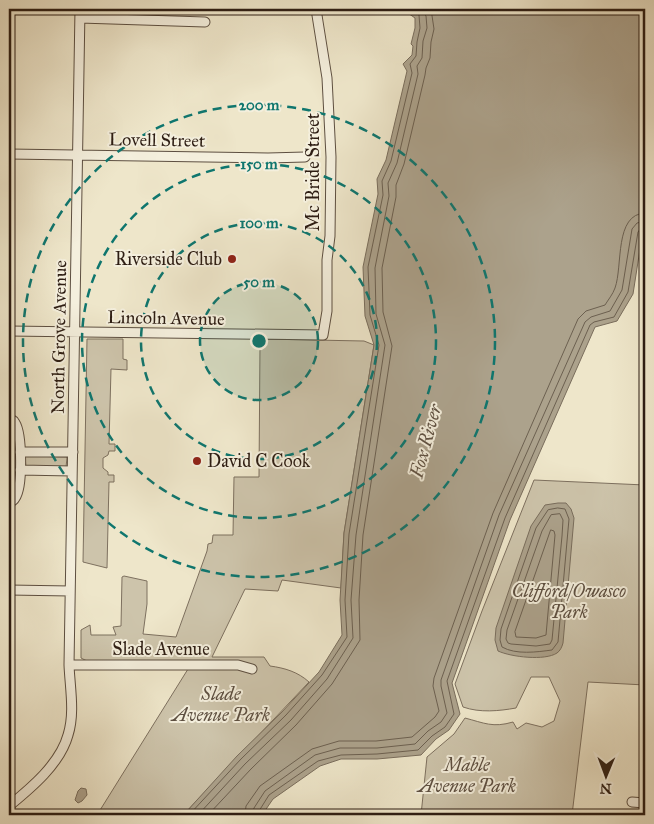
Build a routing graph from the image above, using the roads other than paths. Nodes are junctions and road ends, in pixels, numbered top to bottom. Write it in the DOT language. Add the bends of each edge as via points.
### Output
graph roads {
  1 [pos="80,9"];
  2 [pos="316,9"];
  3 [pos="80,18"];
  4 [pos="205,22"];
  5 [pos="9,154"];
  6 [pos="78,155"];
  7 [pos="305,157"];
  8 [pos="9,331"];
  9 [pos="75,332"];
  10 [pos="323,336"];
  11 [pos="9,418"];
  12 [pos="20,452"];
  13 [pos="73,452"];
  14 [pos="20,470"];
  15 [pos="72,471"];
  16 [pos="9,503"];
  17 [pos="9,590"];
  18 [pos="70,591"];
  19 [pos="69,665"];
  20 [pos="252,668"];
  21 [pos="632,802"];
  22 [pos="645,803"];
  23 [pos="9,806"];
  1 -- 3 [label="street, North Grove Avenue"];
  2 -- 10 [label="street, Mc Bride Street" via="327,78 331,157 330,236"];
  3 -- 4 [label="street"];
  3 -- 6 [label="street, North Grove Avenue"];
  5 -- 6 [label="street, Lovell Street"];
  6 -- 7 [label="street, Lovell Street"];
  6 -- 9 [label="street, North Grove Avenue"];
  8 -- 9 [label="street, Lincoln Avenue"];
  9 -- 10 [label="street, Lincoln Avenue"];
  9 -- 13 [label="street, North Grove Avenue"];
  11 -- 12 [label="street" via="17,428"];
  12 -- 13 [label="street"];
  12 -- 14 [label="street"];
  13 -- 15 [label="street, North Grove Avenue"];
  14 -- 15 [label="street"];
  14 -- 16 [label="street" via="16,498"];
  15 -- 18 [label="street, North Grove Avenue"];
  17 -- 18 [label="street"];
  18 -- 19 [label="street, North Grove Avenue"];
  19 -- 20 [label="street, Slade Avenue" via="238,665"];
  19 -- 23 [label="street, North Grove Avenue" via="71,711 69,734 64,746 38,780"];
  21 -- 22 [label="street"];
}
